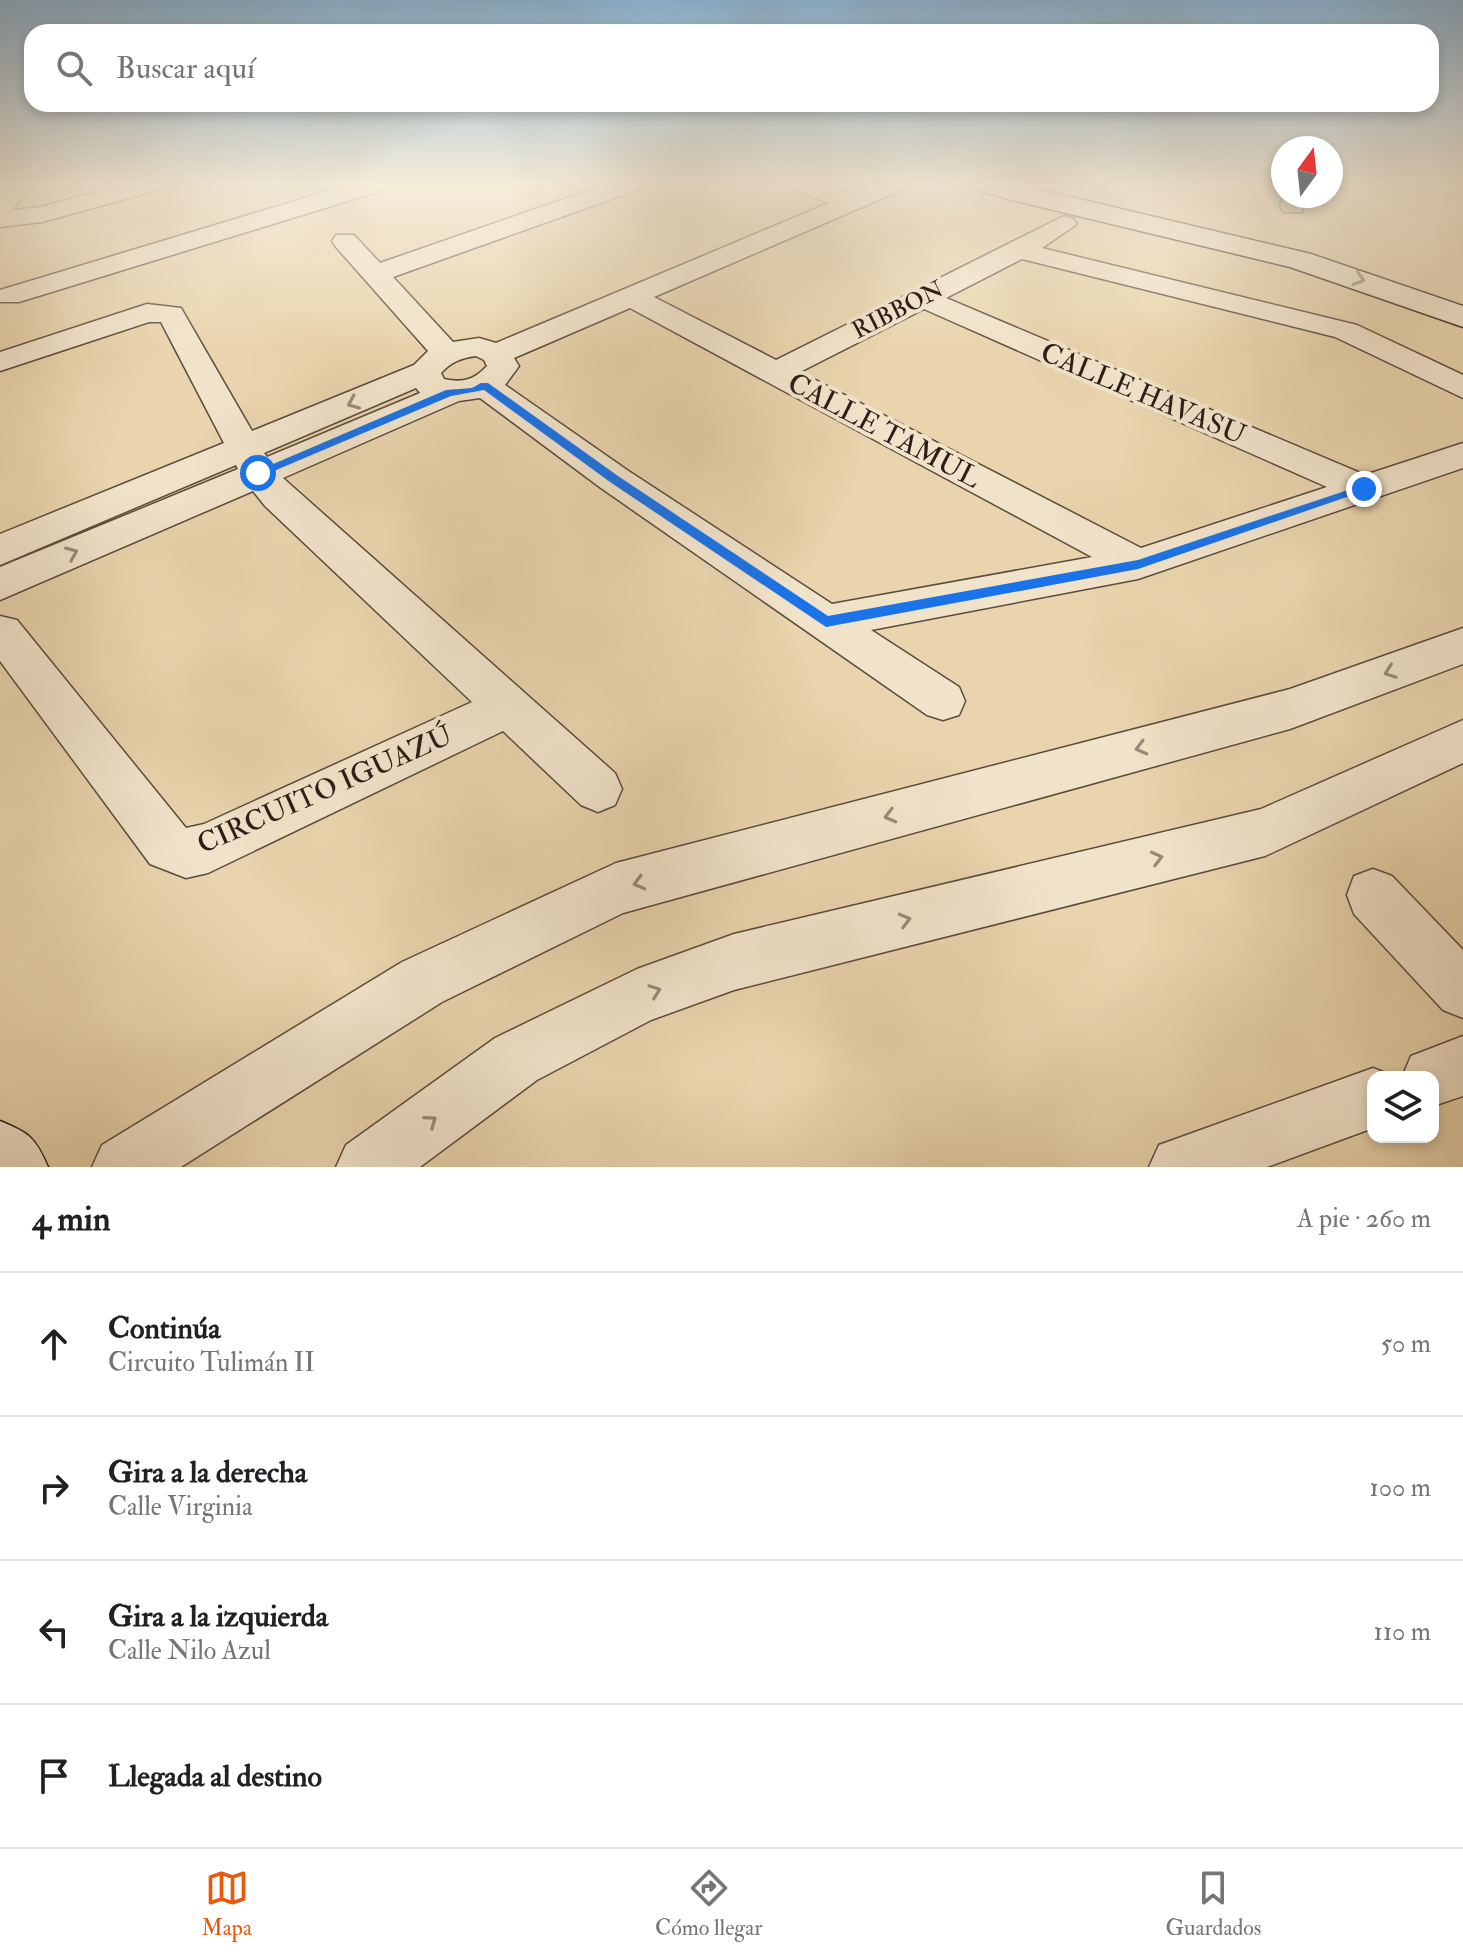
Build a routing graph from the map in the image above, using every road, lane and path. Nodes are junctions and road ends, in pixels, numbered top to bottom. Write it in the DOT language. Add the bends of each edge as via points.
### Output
graph roads {
  1 [pos="182,238"];
  2 [pos="476,238"];
  3 [pos="767,238"];
  4 [pos="1039,238"];
  5 [pos="1208,238"];
  6 [pos="1299,238"];
  7 [pos="345,241"];
  8 [pos="1019,250"];
  9 [pos="375,274"];
  10 [pos="1439,278"];
  11 [pos="9,296"];
  12 [pos="630,296"];
  13 [pos="922,298"];
  14 [pos="1463,317"];
  15 [pos="0,362"];
  16 [pos="461,371"];
  17 [pos="774,373"];
  18 [pos="1463,388"];
  19 [pos="1463,455"];
  20 [pos="251,461"];
  21 [pos="1364,489"];
  22 [pos="0,550"];
  23 [pos="1138,564"];
  24 [pos="0,584"];
  25 [pos="826,622"];
  26 [pos="2,632"];
  27 [pos="1463,646"];
  28 [pos="943,701"];
  29 [pos="509,706"];
  30 [pos="1463,741"];
  31 [pos="598,789"];
  32 [pos="1373,895"];
  33 [pos="1463,990"];
  34 [pos="1463,1066"];
  35 [pos="1439,1075"];
  36 [pos="1367,1100"];
  37 [pos="0,1155"];
  38 [pos="13,1167"];
  39 [pos="124,1167"];
  40 [pos="368,1167"];
  41 [pos="1181,1167"];
  1 -- 11 [label="street"];
  2 -- 9 [label="street"];
  3 -- 12 [label="street"];
  4 -- 8 [label="street, RIBBON"];
  5 -- 14 [label="main road, one-way" via="1278,254"];
  6 -- 10 [label="main road"];
  7 -- 9 [label="street"];
  8 -- 13 [label="street, RIBBON"];
  8 -- 18 [label="street" via="1269,313 1342,348 1430,371"];
  9 -- 16 [label="street"];
  12 -- 16 [label="street"];
  12 -- 17 [label="street, CALLE TAMUL"];
  13 -- 17 [label="street, RIBBON"];
  13 -- 21 [label="street, CALLE HAVASU"];
  15 -- 20 [label="street" via="147,313 171,314"];
  16 -- 20 [label="street"];
  16 -- 25 [label="street"];
  17 -- 23 [label="street, CALLE TAMUL"];
  19 -- 21 [label="street"];
  20 -- 22 [label="street"];
  24 -- 20 [label="street, one-way"];
  20 -- 29 [label="street" via="278,497"];
  21 -- 23 [label="street"];
  23 -- 25 [label="street"];
  25 -- 28 [label="street"];
  26 -- 29 [label="street, CIRCUITO IGUAZÚ" via="168,847 186,853 208,848"];
  27 -- 39 [label="street, one-way" via="1290,709 616,889 422,982"];
  29 -- 31 [label="street"];
  40 -- 30 [label="street, one-way" via="516,1059 637,997 734,962 1265,832"];
  32 -- 33 [label="street"];
  34 -- 35 [label="street"];
  36 -- 41 [label="street"];
  37 -- 38 [label="main road"];
}
